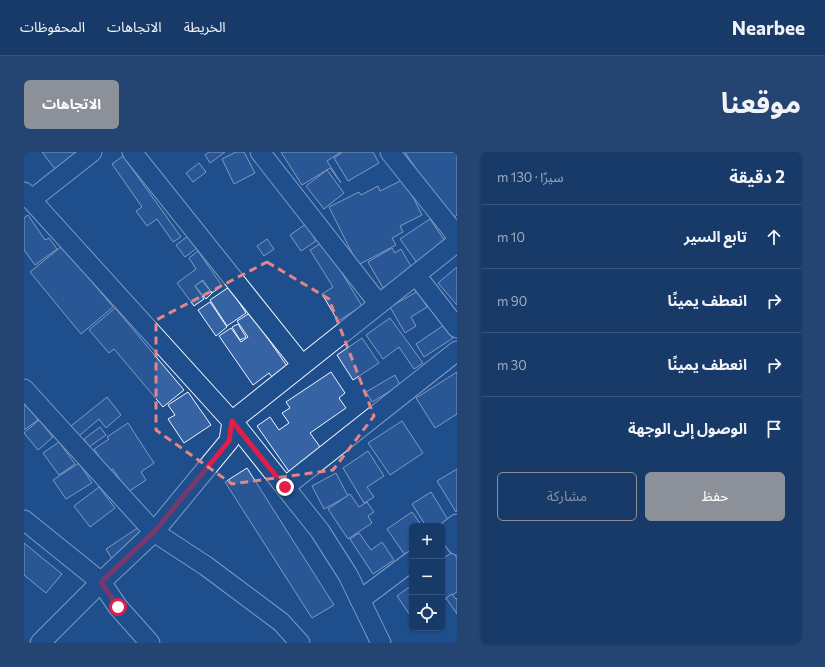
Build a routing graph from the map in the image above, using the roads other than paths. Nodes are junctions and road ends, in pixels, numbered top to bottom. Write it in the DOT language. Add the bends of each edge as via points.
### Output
graph roads {
  1 [pos="92,152"];
  2 [pos="132,152"];
  3 [pos="260,152"];
  4 [pos="390,152"];
  5 [pos="27,196"];
  6 [pos="457,236"];
  7 [pos="457,242"];
  8 [pos="416,275"];
  9 [pos="379,304"];
  10 [pos="457,328"];
  11 [pos="457,350"];
  12 [pos="302,365"];
  13 [pos="24,389"];
  14 [pos="232,421"];
  15 [pos="285,487"];
  16 [pos="24,520"];
  17 [pos="154,532"];
  18 [pos="409,563"];
  19 [pos="101,582"];
  20 [pos="360,600"];
  21 [pos="40,643"];
  22 [pos="150,643"];
  23 [pos="300,643"];
  24 [pos="381,643"];
  1 -- 5 [label="street"];
  2 -- 12 [label="street"];
  3 -- 9 [label="street"];
  4 -- 6 [label="street"];
  5 -- 14 [label="street"];
  7 -- 8 [label="street"];
  8 -- 9 [label="street"];
  8 -- 10 [label="street"];
  9 -- 12 [label="street"];
  11 -- 15 [label="street"];
  12 -- 14 [label="street"];
  13 -- 17 [label="street"];
  14 -- 15 [label="street"];
  14 -- 17 [label="street" via="229,441"];
  15 -- 20 [label="street" via="320,531 348,575"];
  16 -- 19 [label="street"];
  17 -- 19 [label="street"];
  17 -- 23 [label="street" via="206,566 281,622"];
  18 -- 20 [label="street"];
  19 -- 21 [label="street"];
  19 -- 22 [label="street" via="118,607"];
  20 -- 24 [label="street"];
}
